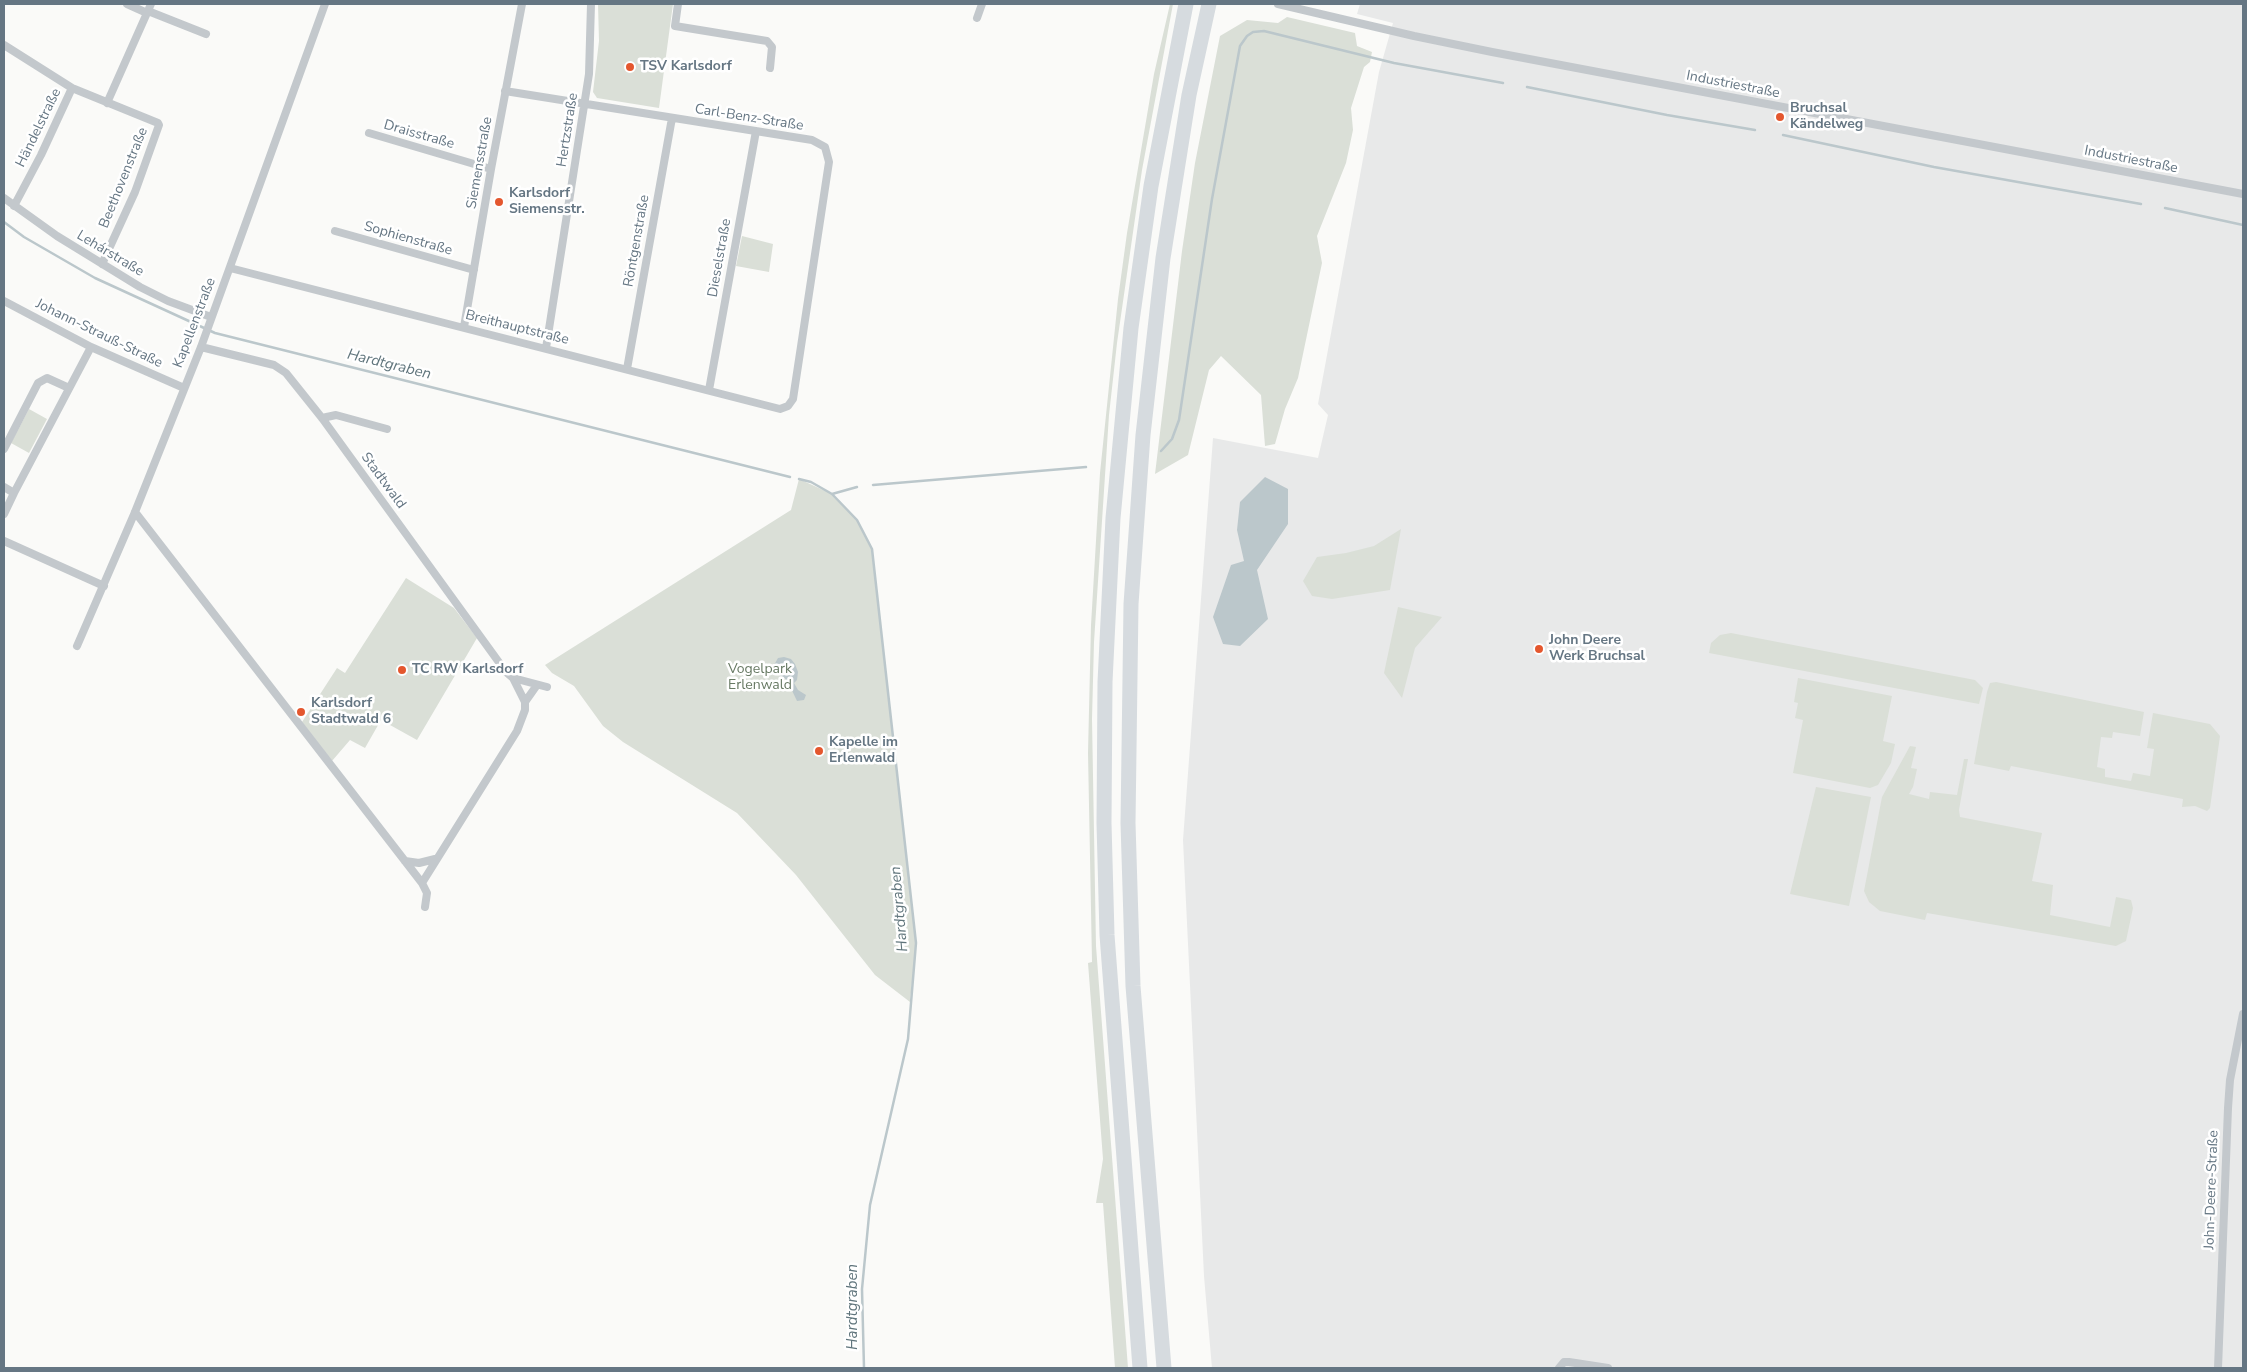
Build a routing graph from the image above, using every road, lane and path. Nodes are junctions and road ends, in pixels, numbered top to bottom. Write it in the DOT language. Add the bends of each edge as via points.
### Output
graph roads {
  1 [pos="127,4"];
  2 [pos="325,4"];
  3 [pos="522,4"];
  4 [pos="591,4"];
  5 [pos="678,4"];
  6 [pos="982,4"];
  7 [pos="1186,4"];
  8 [pos="1209,4"];
  9 [pos="1278,4"];
  10 [pos="149,9"];
  11 [pos="977,18"];
  12 [pos="206,34"];
  13 [pos="4,45"];
  14 [pos="770,68"];
  15 [pos="72,88"];
  16 [pos="505,91"];
  17 [pos="107,103"];
  18 [pos="584,104"];
  19 [pos="672,118"];
  20 [pos="756,131"];
  21 [pos="369,133"];
  22 [pos="491,169"];
  23 [pos="2243,194"];
  24 [pos="4,198"];
  25 [pos="14,206"];
  26 [pos="335,232"];
  27 [pos="102,264"];
  28 [pos="230,268"];
  29 [pos="474,270"];
  30 [pos="4,301"];
  31 [pos="211,318"];
  32 [pos="464,327"];
  33 [pos="200,346"];
  34 [pos="91,347"];
  35 [pos="546,348"];
  36 [pos="627,369"];
  37 [pos="69,388"];
  38 [pos="184,388"];
  39 [pos="709,390"];
  40 [pos="793,399"];
  41 [pos="322,418"];
  42 [pos="387,429"];
  43 [pos="4,449"];
  44 [pos="4,487"];
  45 [pos="14,493"];
  46 [pos="135,512"];
  47 [pos="4,514"];
  48 [pos="4,541"];
  49 [pos="104,586"];
  50 [pos="77,646"];
  51 [pos="513,678"];
  52 [pos="537,685"];
  53 [pos="547,687"];
  54 [pos="525,702"];
  55 [pos="435,859"];
  56 [pos="405,861"];
  57 [pos="422,883"];
  58 [pos="426,907"];
  59 [pos="2243,1014"];
  60 [pos="1140,1368"];
  61 [pos="1164,1368"];
  62 [pos="1559,1368"];
  63 [pos="1608,1368"];
  64 [pos="2218,1368"];
  1 -- 10 [label="street"];
  2 -- 28 [label="street, Kapellenstraße"];
  3 -- 16 [label="street, Siemensstraße"];
  4 -- 18 [label="street, Hertzstraße" via="591,55"];
  5 -- 14 [label="street" via="675,26 766,40 772,47"];
  6 -- 11 [label="street"];
  7 -- 60 [label="highway" via="1151,186 1131,328 1113,518 1105,682 1104,822 1109,960"];
  8 -- 61 [label="highway" via="1189,94 1162,258 1142,444 1130,614 1128,822 1133,986"];
  9 -- 23 [label="street, Industriestraße" via="1492,52"];
  10 -- 12 [label="street"];
  10 -- 17 [label="street"];
  13 -- 15 [label="street, Beethovenstraße"];
  15 -- 17 [label="street, Beethovenstraße"];
  15 -- 25 [label="street, Händelstraße"];
  16 -- 18 [label="street, Carl-Benz-Straße"];
  16 -- 22 [label="street, Siemensstraße"];
  17 -- 27 [label="street, Beethovenstraße" via="159,125 135,192"];
  18 -- 19 [label="street, Carl-Benz-Straße"];
  18 -- 35 [label="street, Hertzstraße"];
  19 -- 20 [label="street, Carl-Benz-Straße"];
  19 -- 36 [label="street, Röntgenstraße"];
  20 -- 39 [label="street, Dieselstraße"];
  20 -- 40 [label="street, Carl-Benz-Straße" via="812,140 824,147 830,162"];
  21 -- 22 [label="street, Draisstraße"];
  22 -- 29 [label="street, Siemensstraße"];
  24 -- 25 [label="street, Lehárstraße"];
  25 -- 27 [label="street, Lehárstraße"];
  26 -- 29 [label="street, Sophienstraße"];
  27 -- 31 [label="street, Lehárstraße" via="168,301"];
  28 -- 31 [label="street, Kapellenstraße"];
  28 -- 32 [label="street, Breithauptstraße"];
  29 -- 32 [label="street, Siemensstraße"];
  30 -- 34 [label="street, Johann-Strauß-Straße"];
  31 -- 33 [label="street, Kapellenstraße"];
  32 -- 35 [label="street, Breithauptstraße"];
  33 -- 38 [label="street, Kapellenstraße"];
  33 -- 41 [label="street, Stadtwald" via="274,365 286,373"];
  34 -- 37 [label="street"];
  34 -- 38 [label="street, Johann-Strauß-Straße"];
  35 -- 36 [label="street, Breithauptstraße"];
  36 -- 39 [label="street, Breithauptstraße"];
  37 -- 43 [label="street" via="47,378 38,383"];
  37 -- 45 [label="street"];
  38 -- 46 [label="street, Kapellenstraße"];
  39 -- 40 [label="street, Breithauptstraße" via="780,409"];
  41 -- 42 [label="street" via="336,415"];
  41 -- 51 [label="street, Stadtwald"];
  44 -- 45 [label="street"];
  45 -- 47 [label="street"];
  46 -- 49 [label="street, Kapellenstraße"];
  46 -- 56 [label="street"];
  48 -- 49 [label="street"];
  49 -- 50 [label="street, Kapellenstraße"];
  51 -- 52 [label="street"];
  51 -- 54 [label="street, Stadtwald"];
  52 -- 53 [label="street"];
  52 -- 54 [label="street"];
  54 -- 55 [label="street" via="517,731"];
  55 -- 56 [label="street" via="419,863"];
  55 -- 57 [label="street"];
  56 -- 57 [label="street"];
  57 -- 58 [label="street" via="427,893"];
  59 -- 64 [label="street, John-Deere-Straße" via="2228,1108"];
  62 -- 63 [label="street" via="1564,1362 1569,1362"];
}
